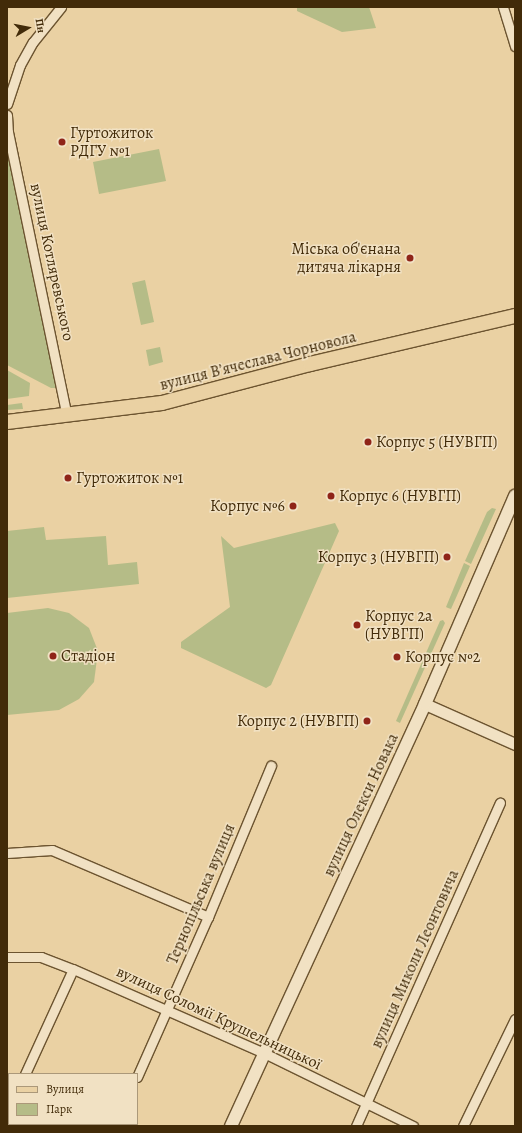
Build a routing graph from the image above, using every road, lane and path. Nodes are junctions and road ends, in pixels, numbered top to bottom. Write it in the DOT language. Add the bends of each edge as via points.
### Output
graph roads {
  1 [pos="61,7"];
  2 [pos="503,7"];
  3 [pos="515,46"];
  4 [pos="7,104"];
  5 [pos="7,115"];
  6 [pos="515,316"];
  7 [pos="68,416"];
  8 [pos="7,422"];
  9 [pos="515,496"];
  10 [pos="425,704"];
  11 [pos="515,744"];
  12 [pos="271,766"];
  13 [pos="500,803"];
  14 [pos="7,853"];
  15 [pos="208,917"];
  16 [pos="7,957"];
  17 [pos="73,969"];
  18 [pos="168,1010"];
  19 [pos="515,1019"];
  20 [pos="264,1053"];
  21 [pos="25,1073"];
  22 [pos="138,1075"];
  23 [pos="366,1104"];
  24 [pos="231,1126"];
  25 [pos="356,1126"];
  26 [pos="412,1126"];
  27 [pos="463,1126"];
  1 -- 4 [label="street" via="33,42 20,65"];
  2 -- 3 [label="street"];
  5 -- 7 [label="street, вулиця Котляревського" via="8,132"];
  6 -- 7 [label="main road, вулиця Вʼячеслава Чорновола" via="310,364 162,403"];
  7 -- 8 [label="main road, вулиця Вʼячеслава Чорновола"];
  9 -- 10 [label="main road, вулиця Олекси Новака"];
  10 -- 11 [label="street"];
  10 -- 20 [label="main road, вулиця Олекси Новака"];
  12 -- 15 [label="street, Тернопільська вулиця"];
  13 -- 23 [label="street, вулиця Миколи Леонтовича"];
  14 -- 15 [label="street" via="52,850"];
  15 -- 18 [label="street, Тернопільська вулиця"];
  16 -- 17 [label="street, вулиця Соломії Крушельницької" via="41,957"];
  17 -- 18 [label="street, вулиця Соломії Крушельницької"];
  17 -- 21 [label="street"];
  18 -- 20 [label="street, вулиця Соломії Крушельницької"];
  18 -- 22 [label="street, Тернопільська вулиця"];
  19 -- 27 [label="street"];
  20 -- 23 [label="street, вулиця Соломії Крушельницької"];
  20 -- 24 [label="main road, вулиця Олекси Новака"];
  23 -- 25 [label="street, вулиця Миколи Леонтовича"];
  23 -- 26 [label="street, вулиця Соломії Крушельницької"];
}
